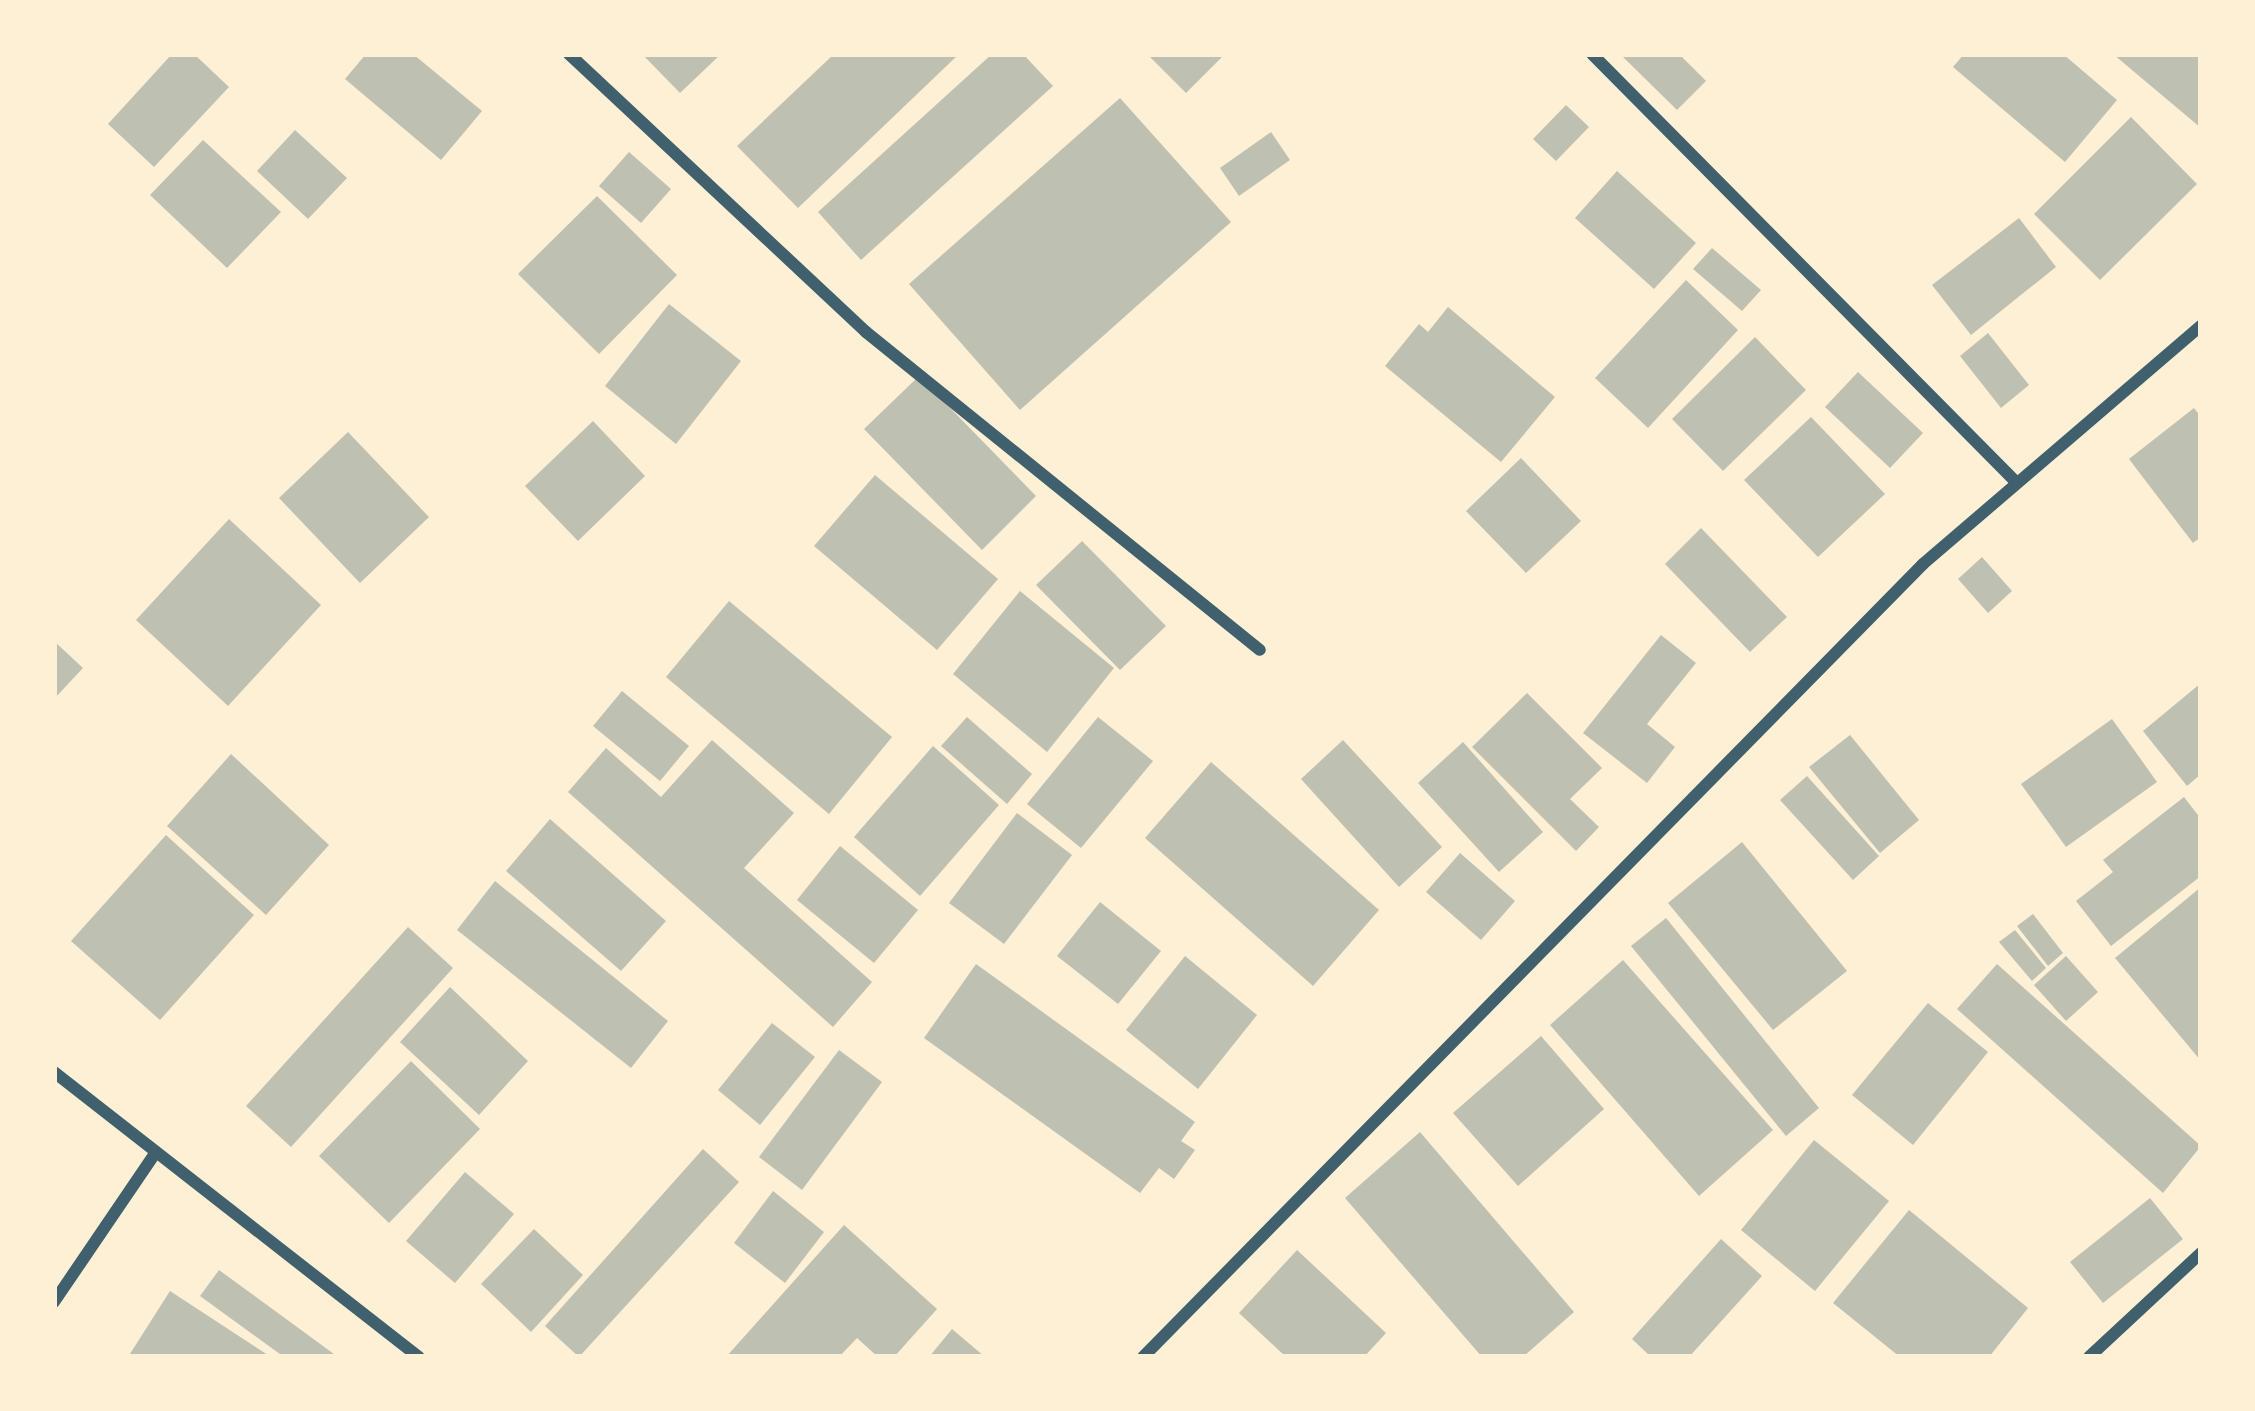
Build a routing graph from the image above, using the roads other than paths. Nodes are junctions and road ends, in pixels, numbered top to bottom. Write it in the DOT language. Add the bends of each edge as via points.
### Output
graph roads {
  1 [pos="569,54"];
  2 [pos="1592,54"];
  3 [pos="2201,326"];
  4 [pos="2015,481"];
  5 [pos="1260,650"];
  6 [pos="54,1072"];
  7 [pos="155,1152"];
  8 [pos="2201,1253"];
  9 [pos="54,1302"];
  10 [pos="419,1357"];
  11 [pos="1143,1357"];
  12 [pos="2089,1357"];
  1 -- 5 [label="street" via="866,332"];
  2 -- 4 [label="street"];
  3 -- 4 [label="street"];
  4 -- 11 [label="street" via="1906,581"];
  6 -- 7 [label="street"];
  7 -- 9 [label="street"];
  7 -- 10 [label="street"];
  8 -- 12 [label="street"];
}
